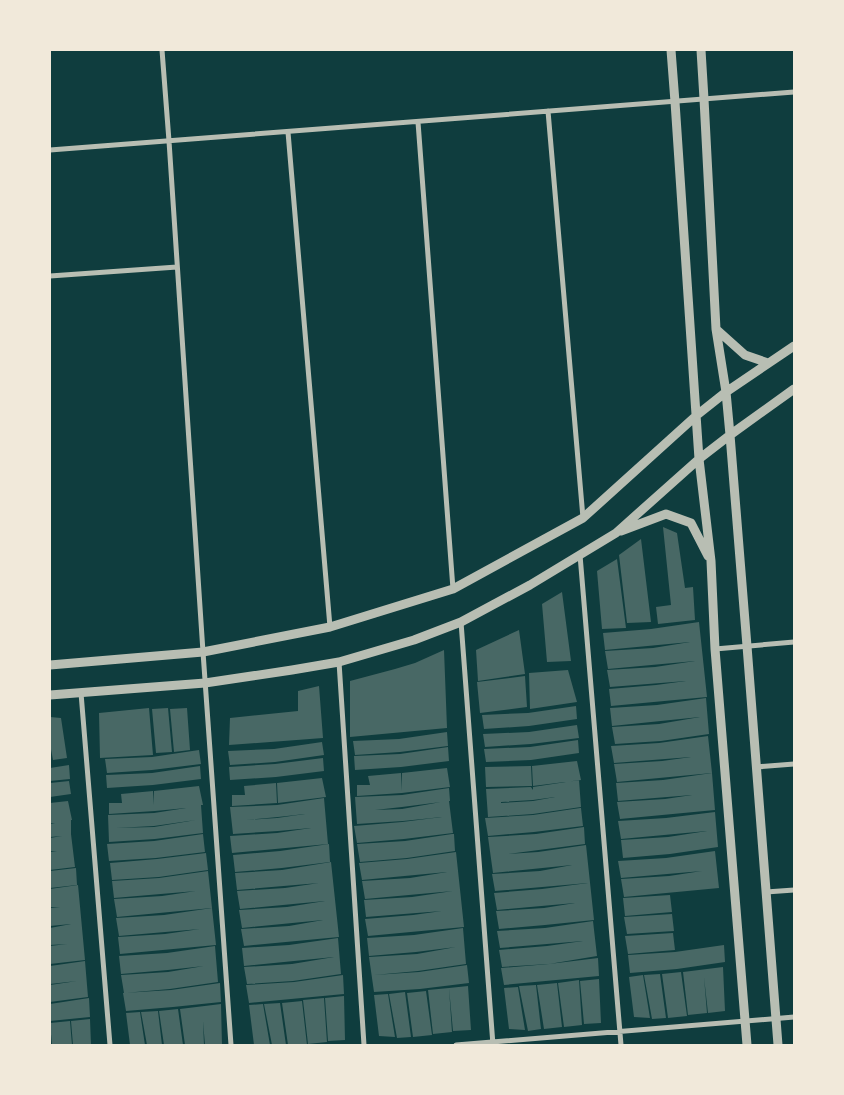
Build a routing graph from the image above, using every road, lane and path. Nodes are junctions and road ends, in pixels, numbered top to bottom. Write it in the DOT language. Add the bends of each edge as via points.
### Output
graph roads {
  1 [pos="162,50"];
  2 [pos="671,50"];
  3 [pos="701,50"];
  4 [pos="794,92"];
  5 [pos="704,99"];
  6 [pos="675,102"];
  7 [pos="548,112"];
  8 [pos="418,122"];
  9 [pos="288,132"];
  10 [pos="169,141"];
  11 [pos="50,150"];
  12 [pos="177,267"];
  13 [pos="50,276"];
  14 [pos="716,329"];
  15 [pos="794,346"];
  16 [pos="768,364"];
  17 [pos="794,389"];
  18 [pos="726,392"];
  19 [pos="697,416"];
  20 [pos="730,435"];
  21 [pos="700,459"];
  22 [pos="583,518"];
  23 [pos="616,533"];
  24 [pos="580,555"];
  25 [pos="711,561"];
  26 [pos="454,589"];
  27 [pos="461,622"];
  28 [pos="330,627"];
  29 [pos="794,642"];
  30 [pos="747,646"];
  31 [pos="715,649"];
  32 [pos="203,652"];
  33 [pos="338,662"];
  34 [pos="50,665"];
  35 [pos="205,682"];
  36 [pos="81,693"];
  37 [pos="50,695"];
  38 [pos="794,764"];
  39 [pos="756,767"];
  40 [pos="794,890"];
  41 [pos="766,892"];
  42 [pos="794,1017"];
  43 [pos="776,1018"];
  44 [pos="745,1021"];
  45 [pos="620,1032"];
  46 [pos="493,1044"];
  47 [pos="110,1045"];
  48 [pos="231,1045"];
  49 [pos="364,1045"];
  50 [pos="456,1045"];
  51 [pos="621,1045"];
  52 [pos="747,1045"];
  53 [pos="778,1045"];
  1 -- 10 [label="street"];
  2 -- 6 [label="street"];
  3 -- 5 [label="street"];
  4 -- 5 [label="street"];
  5 -- 6 [label="street"];
  5 -- 14 [label="street"];
  6 -- 7 [label="street"];
  6 -- 19 [label="street"];
  7 -- 8 [label="street"];
  7 -- 22 [label="street"];
  8 -- 9 [label="street"];
  8 -- 26 [label="street"];
  9 -- 10 [label="street"];
  9 -- 28 [label="street"];
  10 -- 11 [label="street"];
  10 -- 12 [label="street"];
  12 -- 13 [label="street"];
  12 -- 32 [label="street"];
  14 -- 16 [label="street" via="745,355"];
  14 -- 18 [label="street"];
  15 -- 16 [label="street"];
  16 -- 18 [label="street"];
  17 -- 20 [label="street"];
  18 -- 19 [label="street"];
  18 -- 20 [label="street"];
  19 -- 21 [label="street"];
  19 -- 22 [label="street"];
  20 -- 21 [label="street"];
  20 -- 30 [label="street"];
  21 -- 23 [label="street"];
  21 -- 25 [label="street"];
  22 -- 26 [label="street"];
  23 -- 24 [label="street"];
  23 -- 25 [label="street" via="666,514 691,523"];
  24 -- 27 [label="street"];
  24 -- 45 [label="street"];
  25 -- 31 [label="street"];
  26 -- 28 [label="street"];
  27 -- 33 [label="street" via="414,640"];
  27 -- 46 [label="street"];
  28 -- 32 [label="street"];
  29 -- 30 [label="street"];
  30 -- 31 [label="street"];
  30 -- 39 [label="street"];
  31 -- 44 [label="street"];
  32 -- 34 [label="street"];
  32 -- 35 [label="street"];
  33 -- 35 [label="street"];
  33 -- 49 [label="street"];
  35 -- 36 [label="street"];
  35 -- 48 [label="street"];
  36 -- 37 [label="street"];
  36 -- 47 [label="street"];
  38 -- 39 [label="street"];
  39 -- 41 [label="street"];
  40 -- 41 [label="street"];
  41 -- 43 [label="street"];
  42 -- 43 [label="street"];
  43 -- 44 [label="street"];
  43 -- 53 [label="street"];
  44 -- 45 [label="street"];
  44 -- 52 [label="street"];
  45 -- 46 [label="street"];
  45 -- 51 [label="street"];
  46 -- 50 [label="street"];
}
